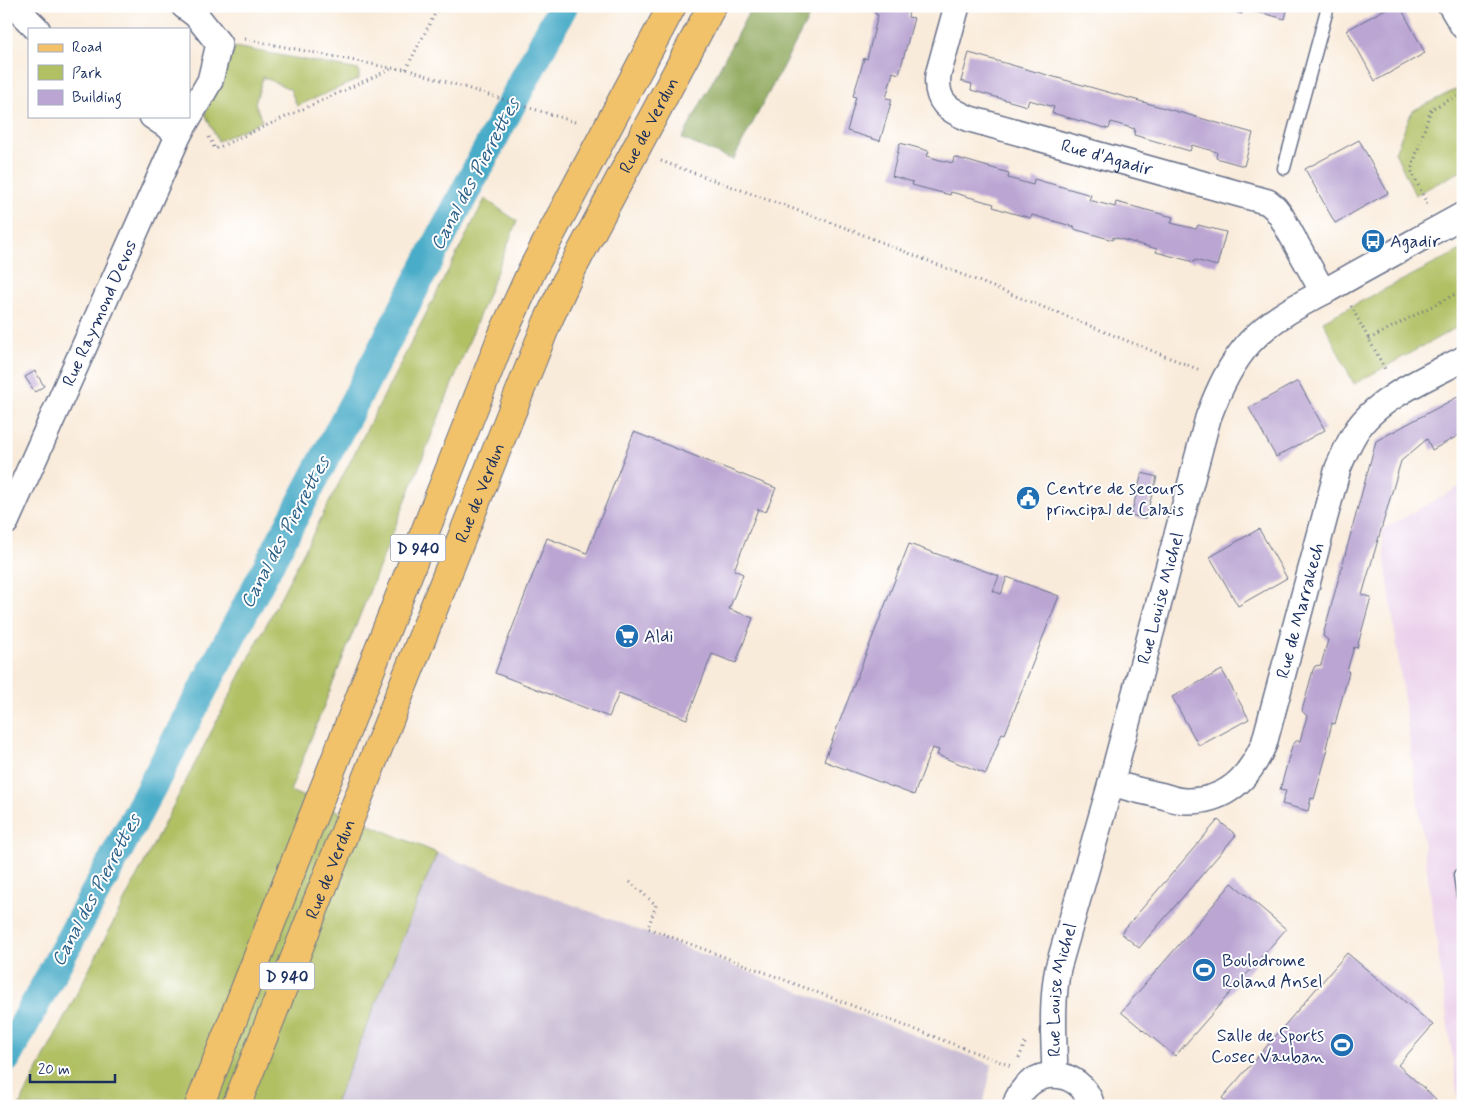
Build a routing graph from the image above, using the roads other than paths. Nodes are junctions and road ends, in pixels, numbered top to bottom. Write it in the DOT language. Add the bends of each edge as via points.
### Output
graph roads {
  1 [pos="14,6"];
  2 [pos="184,6"];
  3 [pos="672,6"];
  4 [pos="712,6"];
  5 [pos="957,6"];
  6 [pos="1328,6"];
  7 [pos="1451,6"];
  8 [pos="1463,26"];
  9 [pos="36,28"];
  10 [pos="190,116"];
  11 [pos="155,118"];
  12 [pos="189,118"];
  13 [pos="179,134"];
  14 [pos="1284,168"];
  15 [pos="1463,216"];
  16 [pos="1331,288"];
  17 [pos="1463,359"];
  18 [pos="6,522"];
  19 [pos="1111,784"];
  20 [pos="1460,875"];
  21 [pos="1463,896"];
  22 [pos="1055,1075"];
  23 [pos="198,1106"];
  24 [pos="236,1106"];
  25 [pos="1015,1106"];
  26 [pos="1092,1106"];
  1 -- 9 [label="street"];
  2 -- 10 [label="street, Rue Raymond Devos" via="196,15 220,44 210,81"];
  3 -- 23 [label="main road, Rue de Verdun / D 940" via="539,256 502,336"];
  4 -- 24 [label="main road, Rue de Verdun / D 940" via="547,323"];
  5 -- 16 [label="street, Rue d'Agadir" via="937,86 939,95 952,112 1268,202"];
  6 -- 14 [label="lane"];
  7 -- 8 [label="street"];
  11 -- 13 [label="street"];
  12 -- 13 [label="street, Rue Raymond Devos"];
  13 -- 18 [label="street, Rue Raymond Devos"];
  15 -- 16 [label="street, Rue Louise Michel"];
  16 -- 19 [label="street, Rue Louise Michel" via="1267,326 1250,342 1226,375 1216,396"];
  17 -- 19 [label="street, Rue de Marrakech" via="1399,394 1367,418 1355,433 1338,468 1264,744 1256,763 1243,779 1232,789 1215,796 1184,801"];
  19 -- 22 [label="street, Rue Louise Michel" via="1056,981"];
  20 -- 21 [label="lane"];
  22 -- 25 [label="street" via="1031,1082"];
  22 -- 26 [label="street" via="1077,1083 1086,1092"];
}
